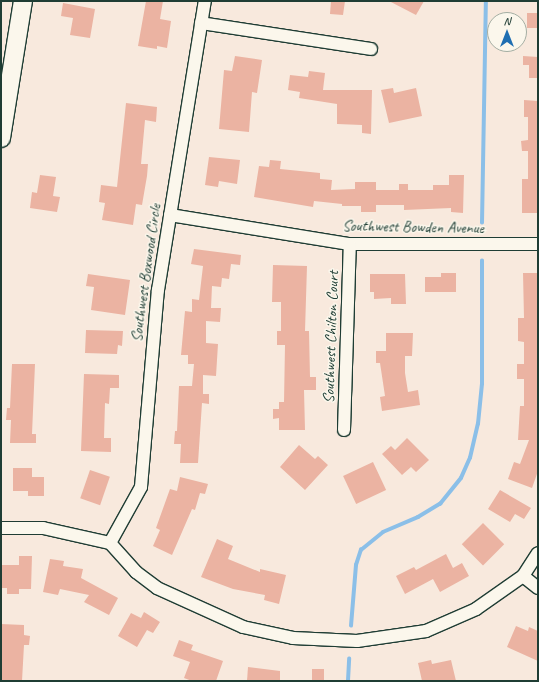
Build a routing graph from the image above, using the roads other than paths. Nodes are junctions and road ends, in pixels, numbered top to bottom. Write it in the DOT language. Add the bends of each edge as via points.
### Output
graph roads {
  1 [pos="23,1"];
  2 [pos="205,1"];
  3 [pos="201,23"];
  4 [pos="371,49"];
  5 [pos="1,138"];
  6 [pos="170,215"];
  7 [pos="350,244"];
  8 [pos="538,244"];
  9 [pos="344,430"];
  10 [pos="1,528"];
  11 [pos="110,543"];
  12 [pos="538,553"];
  13 [pos="523,576"];
  14 [pos="538,588"];
  1 -- 5 [label="street"];
  2 -- 3 [label="street, Southwest Boxwood Circle"];
  3 -- 4 [label="street"];
  3 -- 6 [label="street, Southwest Boxwood Circle"];
  6 -- 7 [label="street, Southwest Bowden Avenue"];
  6 -- 11 [label="street, Southwest Boxwood Circle" via="152,337 141,487"];
  7 -- 8 [label="street, Southwest Bowden Avenue"];
  7 -- 9 [label="street, Southwest Chilton Court"];
  10 -- 11 [label="street" via="43,528"];
  11 -- 13 [label="street" via="136,572 157,588 243,627 293,638 357,641 426,631 476,609"];
  12 -- 13 [label="street"];
  13 -- 14 [label="street"];
}
